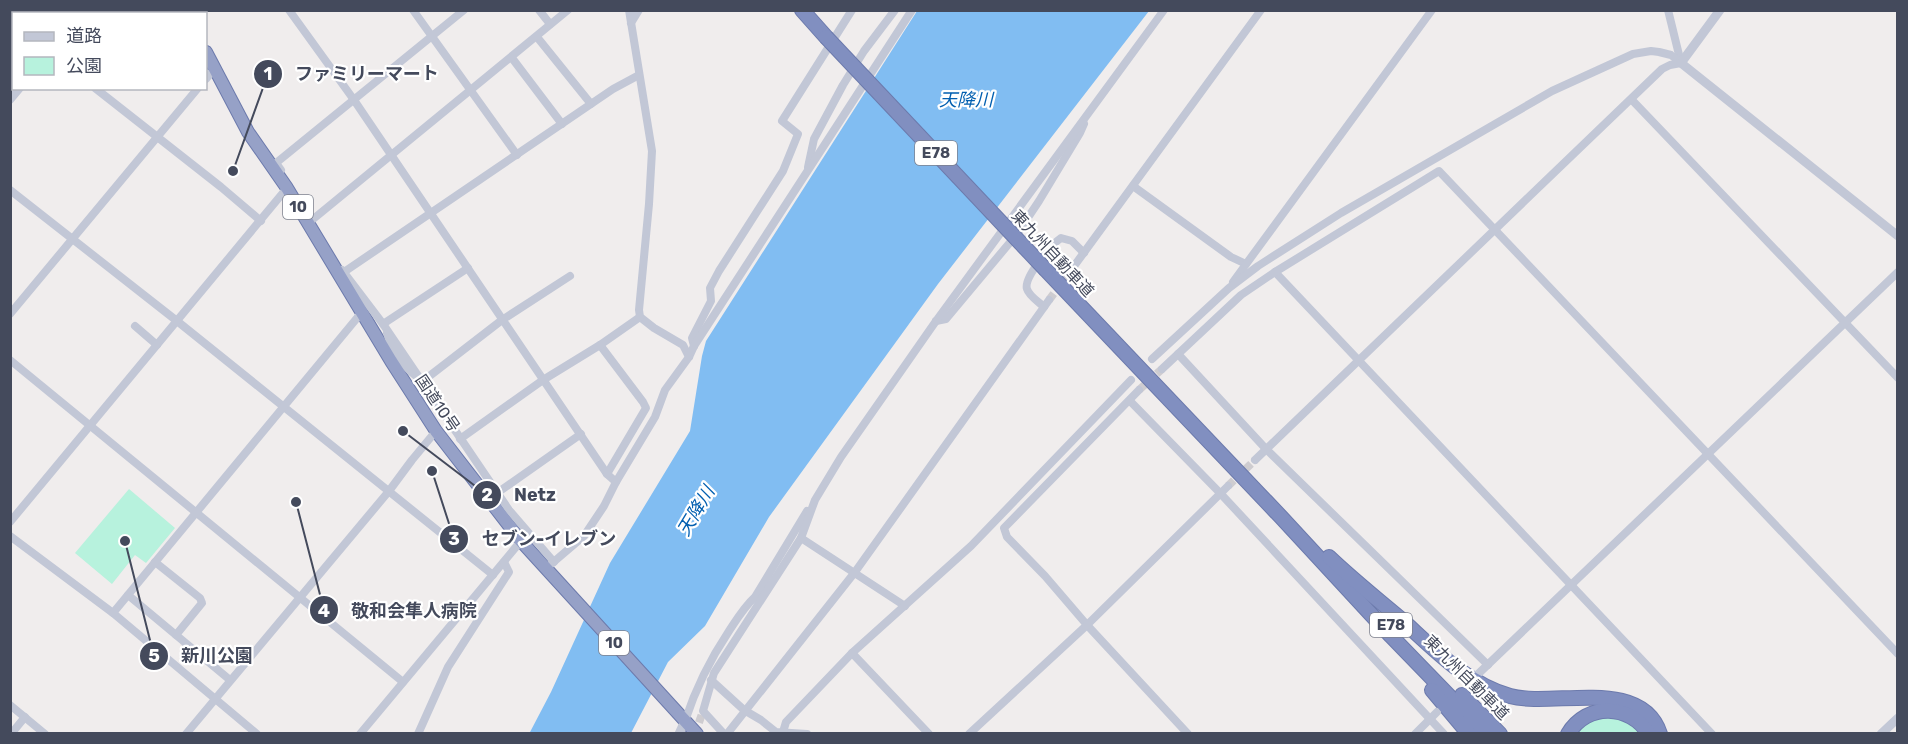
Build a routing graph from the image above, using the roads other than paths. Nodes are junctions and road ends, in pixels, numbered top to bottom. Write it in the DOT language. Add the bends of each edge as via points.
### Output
graph roads {
  1 [pos="289,10"];
  2 [pos="413,10"];
  3 [pos="464,10"];
  4 [pos="539,10"];
  5 [pos="568,10"];
  6 [pos="629,10"];
  7 [pos="639,10"];
  8 [pos="802,10"];
  9 [pos="852,10"];
  10 [pos="895,10"];
  11 [pos="912,10"];
  12 [pos="1164,10"];
  13 [pos="1261,10"];
  14 [pos="1432,10"];
  15 [pos="1668,10"];
  16 [pos="1720,10"];
  17 [pos="631,23"];
  18 [pos="550,24"];
  19 [pos="537,37"];
  20 [pos="431,38"];
  21 [pos="207,54"];
  22 [pos="512,57"];
  23 [pos="1681,63"];
  24 [pos="215,68"];
  25 [pos="639,75"];
  26 [pos="207,78"];
  27 [pos="97,90"];
  28 [pos="196,90"];
  29 [pos="470,90"];
  30 [pos="1632,99"];
  31 [pos="354,100"];
  32 [pos="591,104"];
  33 [pos="1087,114"];
  34 [pos="562,124"];
  35 [pos="156,137"];
  36 [pos="391,155"];
  37 [pos="517,155"];
  38 [pos="806,174"];
  39 [pos="1134,186"];
  40 [pos="287,188"];
  41 [pos="10,190"];
  42 [pos="430,213"];
  43 [pos="312,220"];
  44 [pos="261,221"];
  45 [pos="1496,230"];
  46 [pos="1898,236"];
  47 [pos="72,239"];
  48 [pos="1084,253"];
  49 [pos="1246,264"];
  50 [pos="468,268"];
  51 [pos="344,272"];
  52 [pos="1275,272"];
  53 [pos="1898,272"];
  54 [pos="1069,273"];
  55 [pos="570,276"];
  56 [pos="1229,288"];
  57 [pos="362,312"];
  58 [pos="10,314"];
  59 [pos="640,317"];
  60 [pos="502,320"];
  61 [pos="177,321"];
  62 [pos="936,321"];
  63 [pos="1844,322"];
  64 [pos="383,324"];
  65 [pos="135,326"];
  66 [pos="157,345"];
  67 [pos="600,345"];
  68 [pos="694,346"];
  69 [pos="1178,354"];
  70 [pos="689,357"];
  71 [pos="1152,359"];
  72 [pos="10,360"];
  73 [pos="394,360"];
  74 [pos="1359,360"];
  75 [pos="1162,369"];
  76 [pos="1898,378"];
  77 [pos="543,380"];
  78 [pos="423,381"];
  79 [pos="1130,401"];
  80 [pos="284,406"];
  81 [pos="90,425"];
  82 [pos="436,431"];
  83 [pos="581,434"];
  84 [pos="460,439"];
  85 [pos="1217,449"];
  86 [pos="1266,449"];
  87 [pos="1708,453"];
  88 [pos="1255,460"];
  89 [pos="607,474"];
  90 [pos="616,482"];
  91 [pos="1228,486"];
  92 [pos="389,491"];
  93 [pos="497,493"];
  94 [pos="1220,494"];
  95 [pos="815,500"];
  96 [pos="196,513"];
  97 [pos="1281,517"];
  98 [pos="10,522"];
  99 [pos="10,536"];
  100 [pos="801,538"];
  101 [pos="522,541"];
  102 [pos="156,562"];
  103 [pos="504,562"];
  104 [pos="552,570"];
  105 [pos="855,572"];
  106 [pos="493,575"];
  107 [pos="1572,584"];
  108 [pos="128,595"];
  109 [pos="299,597"];
  110 [pos="905,606"];
  111 [pos="113,613"];
  112 [pos="1087,625"];
  113 [pos="176,636"];
  114 [pos="1391,636"];
  115 [pos="727,653"];
  116 [pos="852,653"];
  117 [pos="1898,654"];
  118 [pos="1488,665"];
  119 [pos="707,667"];
  120 [pos="1477,675"];
  121 [pos="230,680"];
  122 [pos="711,680"];
  123 [pos="403,682"];
  124 [pos="215,698"];
  125 [pos="10,705"];
  126 [pos="744,710"];
  127 [pos="1434,715"];
  128 [pos="25,717"];
  129 [pos="1898,718"];
  130 [pos="685,721"];
  131 [pos="783,732"];
  132 [pos="11,734"];
  133 [pos="45,734"];
  134 [pos="186,734"];
  135 [pos="257,734"];
  136 [pos="360,734"];
  137 [pos="418,734"];
  138 [pos="679,734"];
  139 [pos="697,734"];
  140 [pos="725,734"];
  141 [pos="807,734"];
  142 [pos="929,734"];
  143 [pos="969,734"];
  144 [pos="1188,734"];
  145 [pos="1415,734"];
  146 [pos="1444,734"];
  147 [pos="1469,734"];
  148 [pos="1486,734"];
  149 [pos="1500,734"];
  150 [pos="1568,734"];
  151 [pos="1649,734"];
  152 [pos="1660,734"];
  153 [pos="1712,734"];
  154 [pos="1881,734"];
  1 -- 31 [label="street"];
  2 -- 20 [label="street"];
  3 -- 20 [label="street"];
  4 -- 18 [label="street"];
  5 -- 18 [label="street"];
  6 -- 17 [label="street"];
  7 -- 17 [label="street"];
  8 -- 85 [label="highway, 東九州自動車道 / E78, bridge"];
  9 -- 68 [label="street" via="782,121 798,134 783,171 710,288 711,301 692,338"];
  10 -- 38 [label="street" via="843,85 814,139"];
  11 -- 38 [label="street"];
  12 -- 33 [label="street"];
  13 -- 39 [label="street"];
  14 -- 49 [label="street"];
  15 -- 23 [label="street"];
  16 -- 23 [label="street"];
  17 -- 25 [label="street"];
  18 -- 19 [label="street"];
  19 -- 22 [label="street"];
  19 -- 32 [label="street"];
  20 -- 29 [label="street"];
  20 -- 31 [label="street"];
  21 -- 24 [label="highway, 国道10号 / 10"];
  22 -- 29 [label="street"];
  22 -- 34 [label="street"];
  23 -- 30 [label="street" via="1662,69"];
  23 -- 46 [label="street"];
  23 -- 56 [label="street" via="1659,52 1633,54 1552,91 1341,213"];
  24 -- 26 [label="street"];
  24 -- 40 [label="highway, 国道10号 / 10" via="248,132"];
  25 -- 32 [label="street"];
  25 -- 59 [label="street" via="652,152"];
  27 -- 35 [label="street"];
  28 -- 35 [label="street"];
  29 -- 36 [label="street"];
  29 -- 37 [label="street"];
  30 -- 45 [label="street"];
  30 -- 63 [label="street"];
  31 -- 36 [label="street"];
  31 -- 43 [label="street" via="276,163"];
  32 -- 34 [label="street"];
  33 -- 62 [label="street"];
  33 -- 62 [label="street" via="1080,133 1017,234 946,320"];
  34 -- 37 [label="street"];
  35 -- 44 [label="street"];
  35 -- 47 [label="street"];
  36 -- 42 [label="street"];
  36 -- 43 [label="street"];
  37 -- 42 [label="street"];
  38 -- 68 [label="street"];
  39 -- 48 [label="street"];
  39 -- 49 [label="street"];
  40 -- 44 [label="street"];
  40 -- 57 [label="highway, 国道10号 / 10"];
  41 -- 47 [label="street"];
  42 -- 50 [label="street"];
  42 -- 51 [label="street"];
  43 -- 51 [label="street"];
  44 -- 61 [label="street"];
  45 -- 52 [label="street" via="1439,171"];
  45 -- 74 [label="street"];
  45 -- 87 [label="street"];
  47 -- 58 [label="street"];
  47 -- 61 [label="street"];
  48 -- 54 [label="street"];
  48 -- 105 [label="street" via="1072,241 1061,238 1041,260 1026,287 1047,303"];
  49 -- 56 [label="street"];
  50 -- 60 [label="street"];
  50 -- 64 [label="street"];
  51 -- 64 [label="street"];
  52 -- 69 [label="street" via="1241,295"];
  52 -- 74 [label="street"];
  53 -- 63 [label="street"];
  55 -- 60 [label="street"];
  56 -- 71 [label="street"];
  57 -- 73 [label="highway, 国道10号 / 10"];
  57 -- 80 [label="street"];
  59 -- 67 [label="street"];
  59 -- 70 [label="street" via="683,345"];
  60 -- 77 [label="street"];
  60 -- 78 [label="street"];
  61 -- 66 [label="street"];
  61 -- 80 [label="street"];
  62 -- 95 [label="street"];
  63 -- 76 [label="street"];
  63 -- 87 [label="street"];
  64 -- 73 [label="street"];
  64 -- 78 [label="street"];
  65 -- 66 [label="street"];
  66 -- 81 [label="street"];
  67 -- 77 [label="street"];
  67 -- 89 [label="street" via="646,408"];
  68 -- 70 [label="street"];
  69 -- 75 [label="street"];
  69 -- 86 [label="street"];
  70 -- 90 [label="street" via="665,390 655,417"];
  72 -- 81 [label="street"];
  73 -- 78 [label="street"];
  73 -- 82 [label="highway, 国道10号 / 10"];
  74 -- 86 [label="street"];
  74 -- 107 [label="street"];
  77 -- 83 [label="street"];
  77 -- 84 [label="street"];
  78 -- 84 [label="street"];
  79 -- 94 [label="street"];
  79 -- 110 [label="street" via="1138,391 1130,382 971,546"];
  79 -- 112 [label="street" via="1004,528 1007,537"];
  80 -- 92 [label="street"];
  80 -- 96 [label="street"];
  81 -- 96 [label="street"];
  81 -- 98 [label="street"];
  82 -- 92 [label="street"];
  82 -- 101 [label="highway, 国道10号 / 10"];
  83 -- 89 [label="street"];
  83 -- 93 [label="street"];
  84 -- 93 [label="street"];
  85 -- 97 [label="highway, 東九州自動車道 / E78"];
  85 -- 152 [label="highway" via="1337,564 1476,682 1523,699 1612,699 1629,703 1652,719"];
  86 -- 88 [label="street"];
  86 -- 118 [label="street"];
  87 -- 107 [label="street"];
  87 -- 117 [label="street"];
  89 -- 90 [label="street"];
  90 -- 104 [label="street" via="584,536"];
  91 -- 94 [label="street"];
  92 -- 106 [label="street"];
  92 -- 109 [label="street"];
  93 -- 104 [label="street"];
  94 -- 112 [label="street"];
  94 -- 127 [label="street"];
  95 -- 100 [label="street"];
  95 -- 119 [label="street"];
  96 -- 102 [label="street"];
  96 -- 109 [label="street"];
  97 -- 114 [label="highway, 東九州自動車道 / E78"];
  97 -- 149 [label="highway, 東九州自動車道 / E78"];
  99 -- 111 [label="street"];
  100 -- 105 [label="street"];
  100 -- 115 [label="street"];
  101 -- 103 [label="street"];
  101 -- 104 [label="highway, 国道10号 / 10"];
  102 -- 108 [label="street"];
  102 -- 113 [label="street" via="202,603"];
  103 -- 106 [label="street"];
  103 -- 137 [label="street" via="510,572 448,667"];
  104 -- 130 [label="highway, 国道10号 / 10"];
  105 -- 110 [label="street"];
  105 -- 126 [label="street"];
  106 -- 123 [label="street"];
  107 -- 118 [label="street"];
  107 -- 153 [label="street"];
  108 -- 111 [label="street"];
  108 -- 113 [label="street"];
  109 -- 121 [label="street"];
  109 -- 123 [label="street"];
  110 -- 116 [label="street"];
  111 -- 124 [label="street"];
  112 -- 143 [label="street"];
  112 -- 144 [label="street"];
  113 -- 121 [label="street"];
  114 -- 147 [label="highway"];
  114 -- 148 [label="highway, 東九州自動車道 / E78"];
  115 -- 119 [label="street"];
  115 -- 122 [label="street"];
  116 -- 131 [label="street" via="786,722"];
  116 -- 142 [label="street"];
  118 -- 120 [label="street"];
  119 -- 130 [label="street"];
  121 -- 124 [label="street"];
  122 -- 126 [label="street"];
  122 -- 140 [label="street" via="703,711"];
  123 -- 136 [label="street"];
  124 -- 134 [label="street"];
  124 -- 135 [label="street"];
  125 -- 128 [label="street"];
  126 -- 131 [label="street" via="776,732"];
  126 -- 140 [label="street"];
  127 -- 145 [label="street"];
  127 -- 146 [label="street"];
  128 -- 132 [label="street"];
  128 -- 133 [label="street"];
  129 -- 154 [label="street"];
  130 -- 138 [label="street"];
  130 -- 139 [label="highway, 国道10号 / 10"];
  131 -- 141 [label="street"];
  150 -- 151 [label="highway" via="1587,715 1609,710 1631,716"];
}
